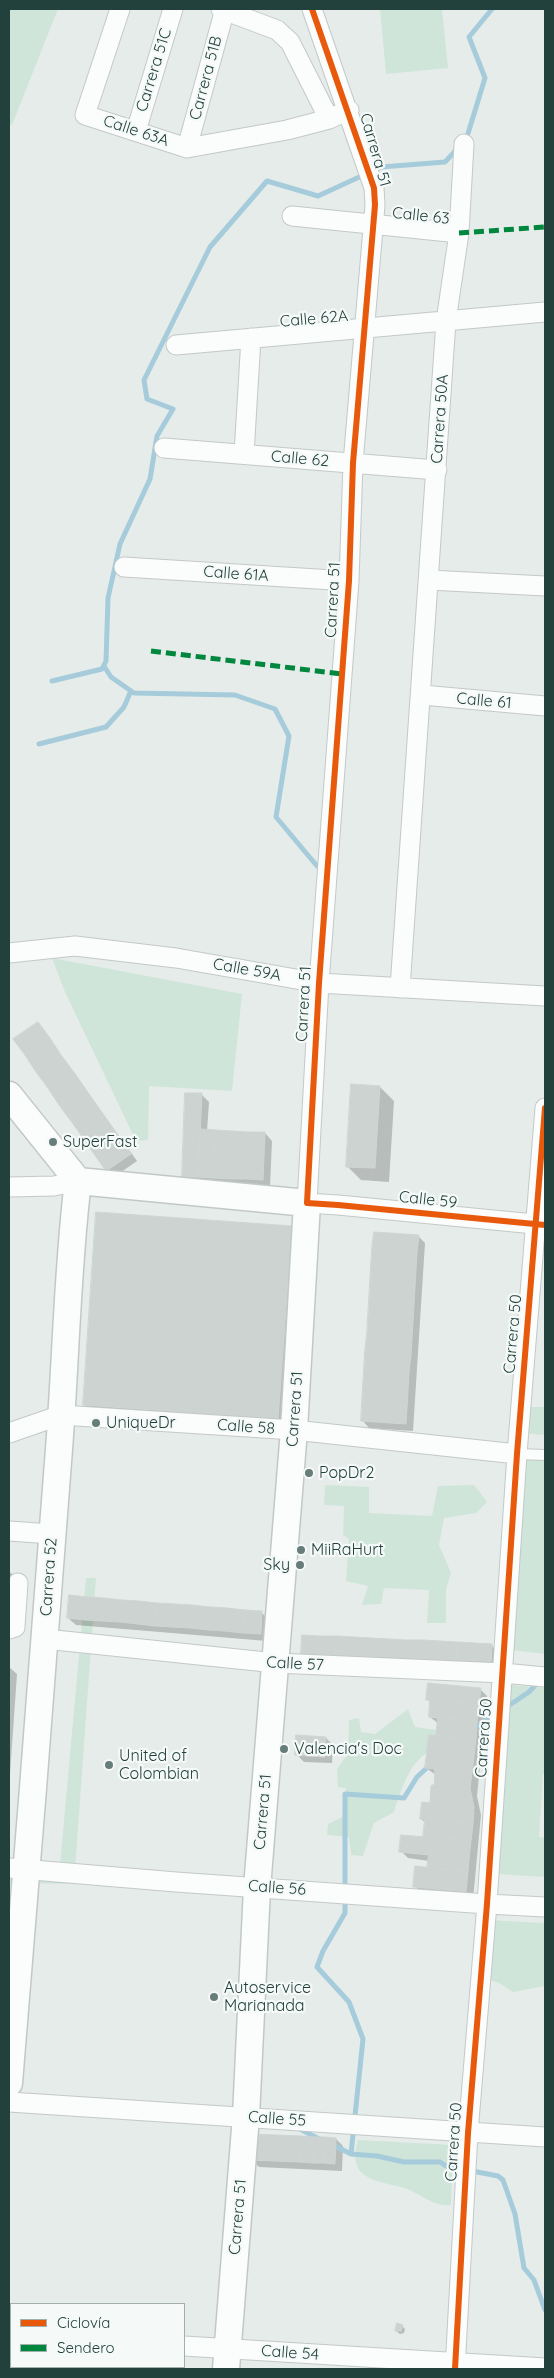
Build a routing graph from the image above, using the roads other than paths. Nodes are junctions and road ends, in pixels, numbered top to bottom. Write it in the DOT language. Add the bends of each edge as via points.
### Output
graph roads {
  1 [pos="120,9"];
  2 [pos="173,9"];
  3 [pos="224,9"];
  4 [pos="312,9"];
  5 [pos="350,117"];
  6 [pos="329,119"];
  7 [pos="136,131"];
  8 [pos="464,144"];
  9 [pos="187,148"];
  10 [pos="292,216"];
  11 [pos="374,225"];
  12 [pos="459,233"];
  13 [pos="545,312"];
  14 [pos="446,321"];
  15 [pos="365,328"];
  16 [pos="251,338"];
  17 [pos="176,345"];
  18 [pos="164,448"];
  19 [pos="244,454"];
  20 [pos="352,463"];
  21 [pos="437,470"];
  22 [pos="124,567"];
  23 [pos="430,580"];
  24 [pos="348,581"];
  25 [pos="545,586"];
  26 [pos="422,695"];
  27 [pos="545,706"];
  28 [pos="9,953"];
  29 [pos="319,983"];
  30 [pos="400,988"];
  31 [pos="545,996"];
  32 [pos="9,1096"];
  33 [pos="545,1108"];
  34 [pos="78,1181"];
  35 [pos="9,1188"];
  36 [pos="307,1204"];
  37 [pos="540,1225"];
  38 [pos="62,1415"];
  39 [pos="294,1430"];
  40 [pos="9,1433"];
  41 [pos="518,1454"];
  42 [pos="545,1455"];
  43 [pos="9,1532"];
  44 [pos="52,1534"];
  45 [pos="18,1583"];
  46 [pos="9,1629"];
  47 [pos="45,1639"];
  48 [pos="276,1663"];
  49 [pos="503,1673"];
  50 [pos="545,1677"];
  51 [pos="18,1869"];
  52 [pos="257,1888"];
  53 [pos="487,1904"];
  54 [pos="545,1906"];
  55 [pos="9,2083"];
  56 [pos="9,2102"];
  57 [pos="246,2116"];
  58 [pos="468,2133"];
  59 [pos="545,2137"];
  60 [pos="185,2346"];
  61 [pos="226,2359"];
  62 [pos="455,2366"];
  63 [pos="545,2368"];
  1 -- 7 [label="street, Calle 63A" via="85,115"];
  2 -- 7 [label="street, Carrera 51C"];
  3 -- 6 [label="street" via="277,30 290,42"];
  3 -- 9 [label="street, Carrera 51B"];
  4 -- 5 [label="street, Carrera 51"];
  5 -- 6 [label="street"];
  5 -- 11 [label="street, Carrera 51" via="374,188"];
  6 -- 9 [label="street"];
  7 -- 9 [label="street, Calle 63A"];
  8 -- 12 [label="street, Carrera 50A"];
  10 -- 11 [label="street, Calle 63"];
  11 -- 12 [label="street, Calle 63"];
  11 -- 15 [label="street, Carrera 51"];
  12 -- 14 [label="street, Carrera 50A"];
  13 -- 14 [label="street, Calle 62A"];
  14 -- 15 [label="street, Calle 62A"];
  14 -- 21 [label="street, Carrera 50A"];
  15 -- 16 [label="street, Calle 62A"];
  15 -- 20 [label="street, Carrera 51"];
  16 -- 17 [label="street, Calle 62A"];
  16 -- 19 [label="street"];
  18 -- 19 [label="street, Calle 62"];
  19 -- 20 [label="street, Calle 62"];
  20 -- 21 [label="street, Calle 62"];
  20 -- 24 [label="street, Carrera 51"];
  21 -- 23 [label="street, Carrera 50A"];
  22 -- 24 [label="street, Calle 61A"];
  23 -- 25 [label="street"];
  23 -- 26 [label="street, Carrera 50A"];
  24 -- 29 [label="street, Carrera 51"];
  26 -- 27 [label="street, Calle 61"];
  26 -- 30 [label="street, Carrera 50A"];
  28 -- 29 [label="street, Calle 59A" via="75,946 176,958"];
  29 -- 30 [label="street, Calle 59A"];
  29 -- 36 [label="street, Carrera 51"];
  30 -- 31 [label="street, Calle 59A"];
  32 -- 34 [label="main road"];
  33 -- 37 [label="street, Carrera 50"];
  34 -- 35 [label="street, Calle 59" via="54,1186"];
  34 -- 36 [label="main road, Calle 59"];
  34 -- 38 [label="main road, Carrera 52" via="71,1234"];
  36 -- 37 [label="street, Calle 59"];
  36 -- 39 [label="main road, Carrera 51"];
  37 -- 41 [label="street, Carrera 50"];
  38 -- 39 [label="street, Calle 58"];
  38 -- 40 [label="street, Calle 58"];
  38 -- 44 [label="main road, Carrera 52"];
  39 -- 41 [label="street, Calle 58"];
  39 -- 48 [label="main road, Carrera 51"];
  41 -- 42 [label="lane, Calle 58"];
  41 -- 49 [label="street, Carrera 50"];
  43 -- 44 [label="street"];
  44 -- 47 [label="main road, Carrera 52"];
  45 -- 46 [label="street" via="15,1627"];
  47 -- 48 [label="street, Calle 57"];
  47 -- 51 [label="main road, Carrera 52"];
  48 -- 49 [label="street, Calle 57"];
  48 -- 52 [label="main road, Carrera 51"];
  49 -- 50 [label="street, Calle 57"];
  49 -- 53 [label="street, Carrera 50"];
  51 -- 52 [label="street, Calle 56"];
  51 -- 55 [label="main road, Carrera 52"];
  52 -- 53 [label="street, Calle 56"];
  52 -- 57 [label="main road, Carrera 51"];
  53 -- 54 [label="street, Calle 56"];
  53 -- 58 [label="street, Carrera 50"];
  56 -- 57 [label="street, Calle 55"];
  57 -- 58 [label="street, Calle 55"];
  57 -- 61 [label="main road, Carrera 51"];
  58 -- 59 [label="street, Calle 55"];
  58 -- 62 [label="street, Carrera 50"];
  60 -- 61 [label="street, Calle 54"];
  61 -- 62 [label="street, Calle 54"];
  62 -- 63 [label="street, Calle 54"];
}
